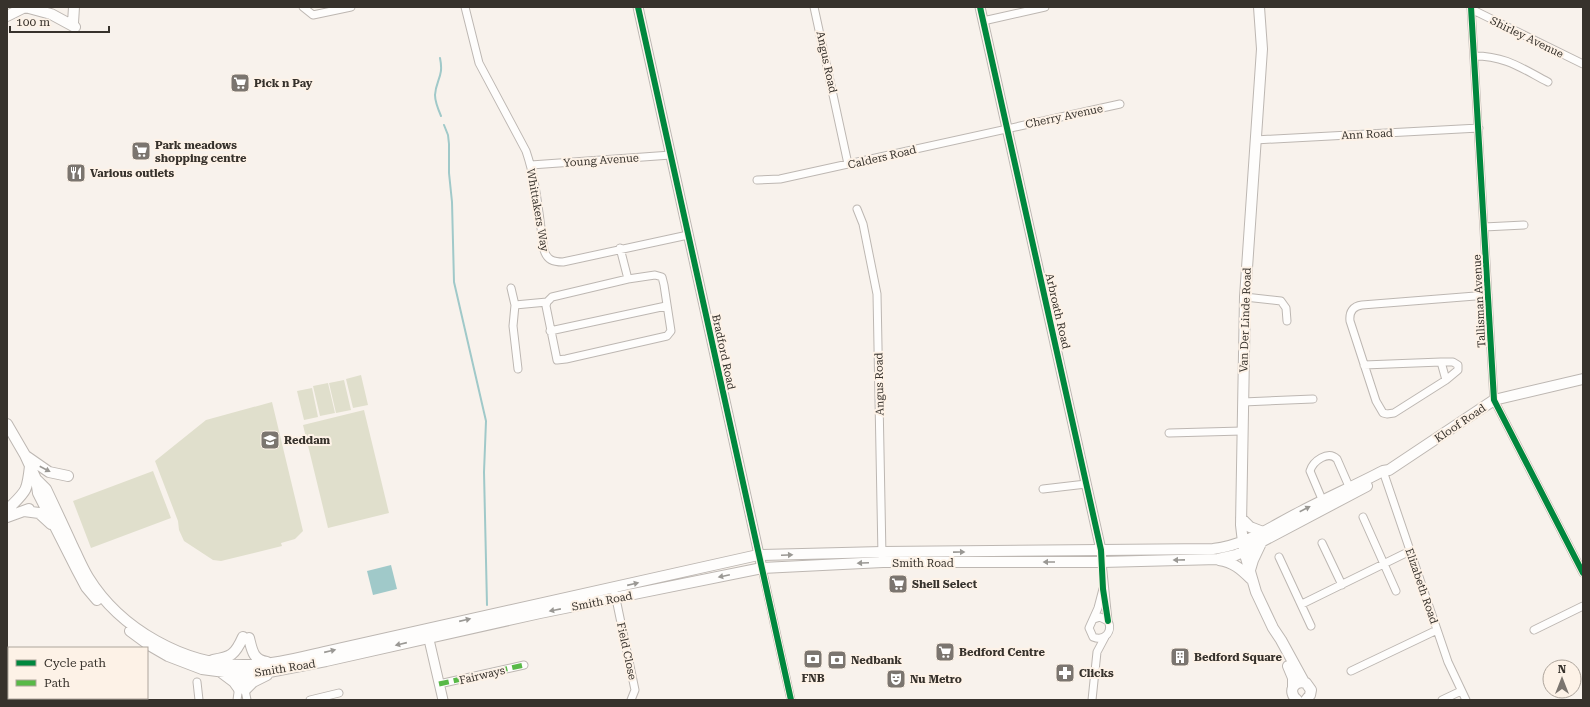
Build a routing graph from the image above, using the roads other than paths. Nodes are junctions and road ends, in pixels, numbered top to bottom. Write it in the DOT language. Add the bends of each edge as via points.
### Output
graph roads {
  1 [pos="74,7"];
  2 [pos="303,7"];
  3 [pos="351,7"];
  4 [pos="465,7"];
  5 [pos="638,7"];
  6 [pos="814,7"];
  7 [pos="980,7"];
  8 [pos="1046,7"];
  9 [pos="1259,7"];
  10 [pos="24,8"];
  11 [pos="1471,8"];
  12 [pos="7,16"];
  13 [pos="983,21"];
  14 [pos="1474,56"];
  15 [pos="1583,64"];
  16 [pos="1548,82"];
  17 [pos="1120,104"];
  18 [pos="1007,128"];
  19 [pos="1479,128"];
  20 [pos="1255,140"];
  21 [pos="671,155"];
  22 [pos="531,164"];
  23 [pos="848,164"];
  24 [pos="757,180"];
  25 [pos="857,209"];
  26 [pos="1524,225"];
  27 [pos="1484,227"];
  28 [pos="688,235"];
  29 [pos="620,248"];
  30 [pos="628,279"];
  31 [pos="511,288"];
  32 [pos="1488,295"];
  33 [pos="1245,298"];
  34 [pos="547,302"];
  35 [pos="515,305"];
  36 [pos="666,306"];
  37 [pos="1287,321"];
  38 [pos="550,331"];
  39 [pos="1441,362"];
  40 [pos="1364,365"];
  41 [pos="518,369"];
  42 [pos="1583,379"];
  43 [pos="1446,380"];
  44 [pos="1313,399"];
  45 [pos="1494,400"];
  46 [pos="1243,402"];
  47 [pos="7,424"];
  48 [pos="1242,431"];
  49 [pos="1169,433"];
  50 [pos="25,455"];
  51 [pos="30,466"];
  52 [pos="1385,472"];
  53 [pos="68,476"];
  54 [pos="1086,484"];
  55 [pos="1043,489"];
  56 [pos="42,491"];
  57 [pos="1351,491"];
  58 [pos="47,501"];
  59 [pos="1324,504"];
  60 [pos="7,510"];
  61 [pos="24,511"];
  62 [pos="7,517"];
  63 [pos="1363,517"];
  64 [pos="1241,522"];
  65 [pos="1263,536"];
  66 [pos="61,539"];
  67 [pos="1322,543"];
  68 [pos="1244,547"];
  69 [pos="1212,549"];
  70 [pos="1101,550"];
  71 [pos="1410,551"];
  72 [pos="758,555"];
  73 [pos="882,557"];
  74 [pos="1279,557"];
  75 [pos="1204,559"];
  76 [pos="1102,562"];
  77 [pos="1384,564"];
  78 [pos="762,568"];
  79 [pos="1583,573"];
  80 [pos="1251,576"];
  81 [pos="1342,585"];
  82 [pos="614,588"];
  83 [pos="1103,589"];
  84 [pos="1396,591"];
  85 [pos="616,599"];
  86 [pos="1302,604"];
  87 [pos="1583,606"];
  88 [pos="1094,619"];
  89 [pos="1108,621"];
  90 [pos="1312,626"];
  91 [pos="1273,628"];
  92 [pos="1437,630"];
  93 [pos="1534,630"];
  94 [pos="428,633"];
  95 [pos="1094,637"];
  96 [pos="1105,637"];
  97 [pos="156,645"];
  98 [pos="1097,652"];
  99 [pos="207,662"];
  100 [pos="524,665"];
  101 [pos="275,667"];
  102 [pos="244,669"];
  103 [pos="1352,671"];
  104 [pos="220,672"];
  105 [pos="197,682"];
  106 [pos="1304,682"];
  107 [pos="439,684"];
  108 [pos="1293,687"];
  109 [pos="1461,691"];
  110 [pos="244,693"];
  111 [pos="339,693"];
  112 [pos="1309,698"];
  113 [pos="199,700"];
  114 [pos="237,700"];
  115 [pos="310,700"];
  116 [pos="443,700"];
  117 [pos="631,700"];
  118 [pos="791,700"];
  119 [pos="1092,700"];
  120 [pos="1297,700"];
  121 [pos="1442,700"];
  122 [pos="1466,700"];
  1 -- 10 [label="main road" via="74,25 51,14"];
  2 -- 3 [label="street" via="313,15"];
  4 -- 22 [label="street, Whittakers Way" via="479,63"];
  5 -- 21 [label="street, Bradford Road"];
  6 -- 23 [label="street, Angus Road"];
  7 -- 13 [label="street, Arbroath Road"];
  8 -- 13 [label="street"];
  9 -- 20 [label="main road, Van Der Linde Road" via="1262,48"];
  10 -- 12 [label="main road"];
  11 -- 14 [label="street, Tallisman Avenue"];
  11 -- 15 [label="street, Shirley Avenue"];
  13 -- 18 [label="street, Arbroath Road"];
  14 -- 16 [label="street" via="1504,59"];
  14 -- 19 [label="street, Tallisman Avenue"];
  17 -- 18 [label="street, Cherry Avenue"];
  18 -- 23 [label="street, Calders Road"];
  18 -- 54 [label="street, Arbroath Road"];
  19 -- 20 [label="street, Ann Road"];
  19 -- 27 [label="street, Tallisman Avenue"];
  20 -- 33 [label="main road, Van Der Linde Road"];
  21 -- 22 [label="street, Young Avenue"];
  21 -- 28 [label="street, Bradford Road"];
  22 -- 29 [label="street, Whittakers Way" via="544,250 549,259 553,262 563,262"];
  23 -- 24 [label="street, Calders Road" via="780,179"];
  25 -- 73 [label="street, Angus Road" via="863,224 877,294"];
  26 -- 27 [label="street"];
  27 -- 32 [label="street, Tallisman Avenue"];
  28 -- 29 [label="street, Whittakers Way"];
  28 -- 72 [label="street, Bradford Road"];
  29 -- 30 [label="street"];
  30 -- 34 [label="street" via="552,297"];
  30 -- 36 [label="street" via="656,275 662,277"];
  31 -- 35 [label="street"];
  32 -- 40 [label="street" via="1356,306 1349,316"];
  32 -- 45 [label="street, Tallisman Avenue"];
  33 -- 37 [label="street" via="1281,301 1286,308"];
  33 -- 46 [label="main road, Van Der Linde Road"];
  34 -- 35 [label="street"];
  34 -- 38 [label="street"];
  35 -- 41 [label="street" via="513,326"];
  36 -- 38 [label="street"];
  36 -- 38 [label="street" via="670,331 667,336 566,360 557,360"];
  39 -- 40 [label="street"];
  39 -- 43 [label="street"];
  39 -- 43 [label="street" via="1458,364 1458,370"];
  40 -- 43 [label="street" via="1378,407 1387,414 1394,413"];
  42 -- 45 [label="main road, Kloof Road"];
  44 -- 46 [label="street"];
  45 -- 52 [label="main road, Kloof Road"];
  45 -- 79 [label="street, Tallisman Avenue"];
  46 -- 48 [label="main road, Van Der Linde Road"];
  47 -- 50 [label="main road"];
  48 -- 49 [label="street"];
  48 -- 64 [label="main road, Van Der Linde Road"];
  50 -- 51 [label="main road"];
  50 -- 53 [label="main road, one-way" via="49,472"];
  51 -- 56 [label="main road"];
  51 -- 60 [label="main road" via="27,488"];
  52 -- 57 [label="main road, Kloof Road"];
  52 -- 71 [label="street, Elizabeth Road"];
  54 -- 55 [label="street"];
  54 -- 70 [label="street, Arbroath Road"];
  56 -- 58 [label="main road"];
  56 -- 60 [label="main road"];
  57 -- 59 [label="main road, Kloof Road"];
  57 -- 59 [label="street" via="1337,459 1326,456 1315,462 1310,471"];
  58 -- 61 [label="main road"];
  58 -- 66 [label="main road, Smith Road"];
  58 -- 97 [label="main road, Smith Road" via="87,576 103,598"];
  59 -- 65 [label="main road, Kloof Road"];
  61 -- 62 [label="main road"];
  61 -- 66 [label="main road" via="39,513 51,524"];
  63 -- 77 [label="street"];
  64 -- 65 [label="main road"];
  64 -- 68 [label="main road, Van Der Linde Road"];
  64 -- 69 [label="main road" via="1232,540"];
  65 -- 68 [label="main road, Kloof Road"];
  65 -- 80 [label="main road" via="1253,560"];
  66 -- 97 [label="main road, Smith Road" via="86,587 110,615 131,632"];
  67 -- 81 [label="street"];
  68 -- 69 [label="main road, Smith Road"];
  68 -- 75 [label="main road, Smith Road" via="1231,556"];
  68 -- 80 [label="main road, Van Der Linde Road"];
  69 -- 70 [label="main road, Smith Road"];
  73 -- 70 [label="main road, Smith Road, one-way"];
  70 -- 76 [label="street, Arbroath Road"];
  71 -- 77 [label="street"];
  71 -- 92 [label="street, Elizabeth Road"];
  72 -- 73 [label="main road, Smith Road, one-way"];
  72 -- 78 [label="street, Bradford Road"];
  82 -- 72 [label="main road, Smith Road, one-way"];
  76 -- 73 [label="main road, Smith Road, one-way"];
  73 -- 78 [label="main road, Smith Road, one-way"];
  74 -- 86 [label="street"];
  75 -- 76 [label="main road, Smith Road, one-way"];
  75 -- 80 [label="main road" via="1231,562"];
  76 -- 83 [label="street, Arbroath Road"];
  77 -- 81 [label="street"];
  77 -- 84 [label="street"];
  78 -- 85 [label="main road, Smith Road, one-way"];
  78 -- 118 [label="street, Bradford Road"];
  80 -- 91 [label="main road, Van Der Linde Road"];
  81 -- 86 [label="street"];
  82 -- 85 [label="street, Field Close"];
  94 -- 82 [label="main road, Smith Road, one-way"];
  83 -- 88 [label="street, Arbroath Road"];
  83 -- 89 [label="street, Arbroath Road"];
  85 -- 94 [label="main road, Smith Road, one-way"];
  85 -- 117 [label="street, Field Close" via="635,690"];
  86 -- 90 [label="street"];
  87 -- 93 [label="street"];
  88 -- 89 [label="street" via="1103,618"];
  88 -- 95 [label="street" via="1089,628"];
  89 -- 96 [label="street" via="1110,632"];
  91 -- 106 [label="main road, Van Der Linde Road"];
  91 -- 108 [label="main road, Van Der Linde Road" via="1277,643 1292,674"];
  92 -- 103 [label="street"];
  92 -- 109 [label="street, Elizabeth Road"];
  94 -- 101 [label="main road, Smith Road"];
  94 -- 107 [label="street"];
  95 -- 96 [label="street"];
  95 -- 98 [label="street"];
  96 -- 98 [label="street"];
  97 -- 99 [label="main road, Smith Road"];
  97 -- 104 [label="main road, Smith Road" via="189,665"];
  98 -- 119 [label="street"];
  99 -- 101 [label="main road" via="232,655 246,638 255,656"];
  99 -- 102 [label="main road, Smith Road"];
  100 -- 107 [label="street, Fairways"];
  101 -- 102 [label="main road, Smith Road"];
  101 -- 110 [label="main road" via="253,682"];
  102 -- 104 [label="main road, Smith Road"];
  102 -- 110 [label="street"];
  104 -- 110 [label="main road" via="232,679"];
  105 -- 113 [label="street"];
  106 -- 108 [label="main road"];
  106 -- 112 [label="main road, Van Der Linde Road" via="1310,687"];
  107 -- 116 [label="street"];
  108 -- 120 [label="main road, Van Der Linde Road" via="1292,693"];
  109 -- 121 [label="street"];
  109 -- 122 [label="street, Elizabeth Road"];
  110 -- 114 [label="street"];
  111 -- 115 [label="street"];
}
